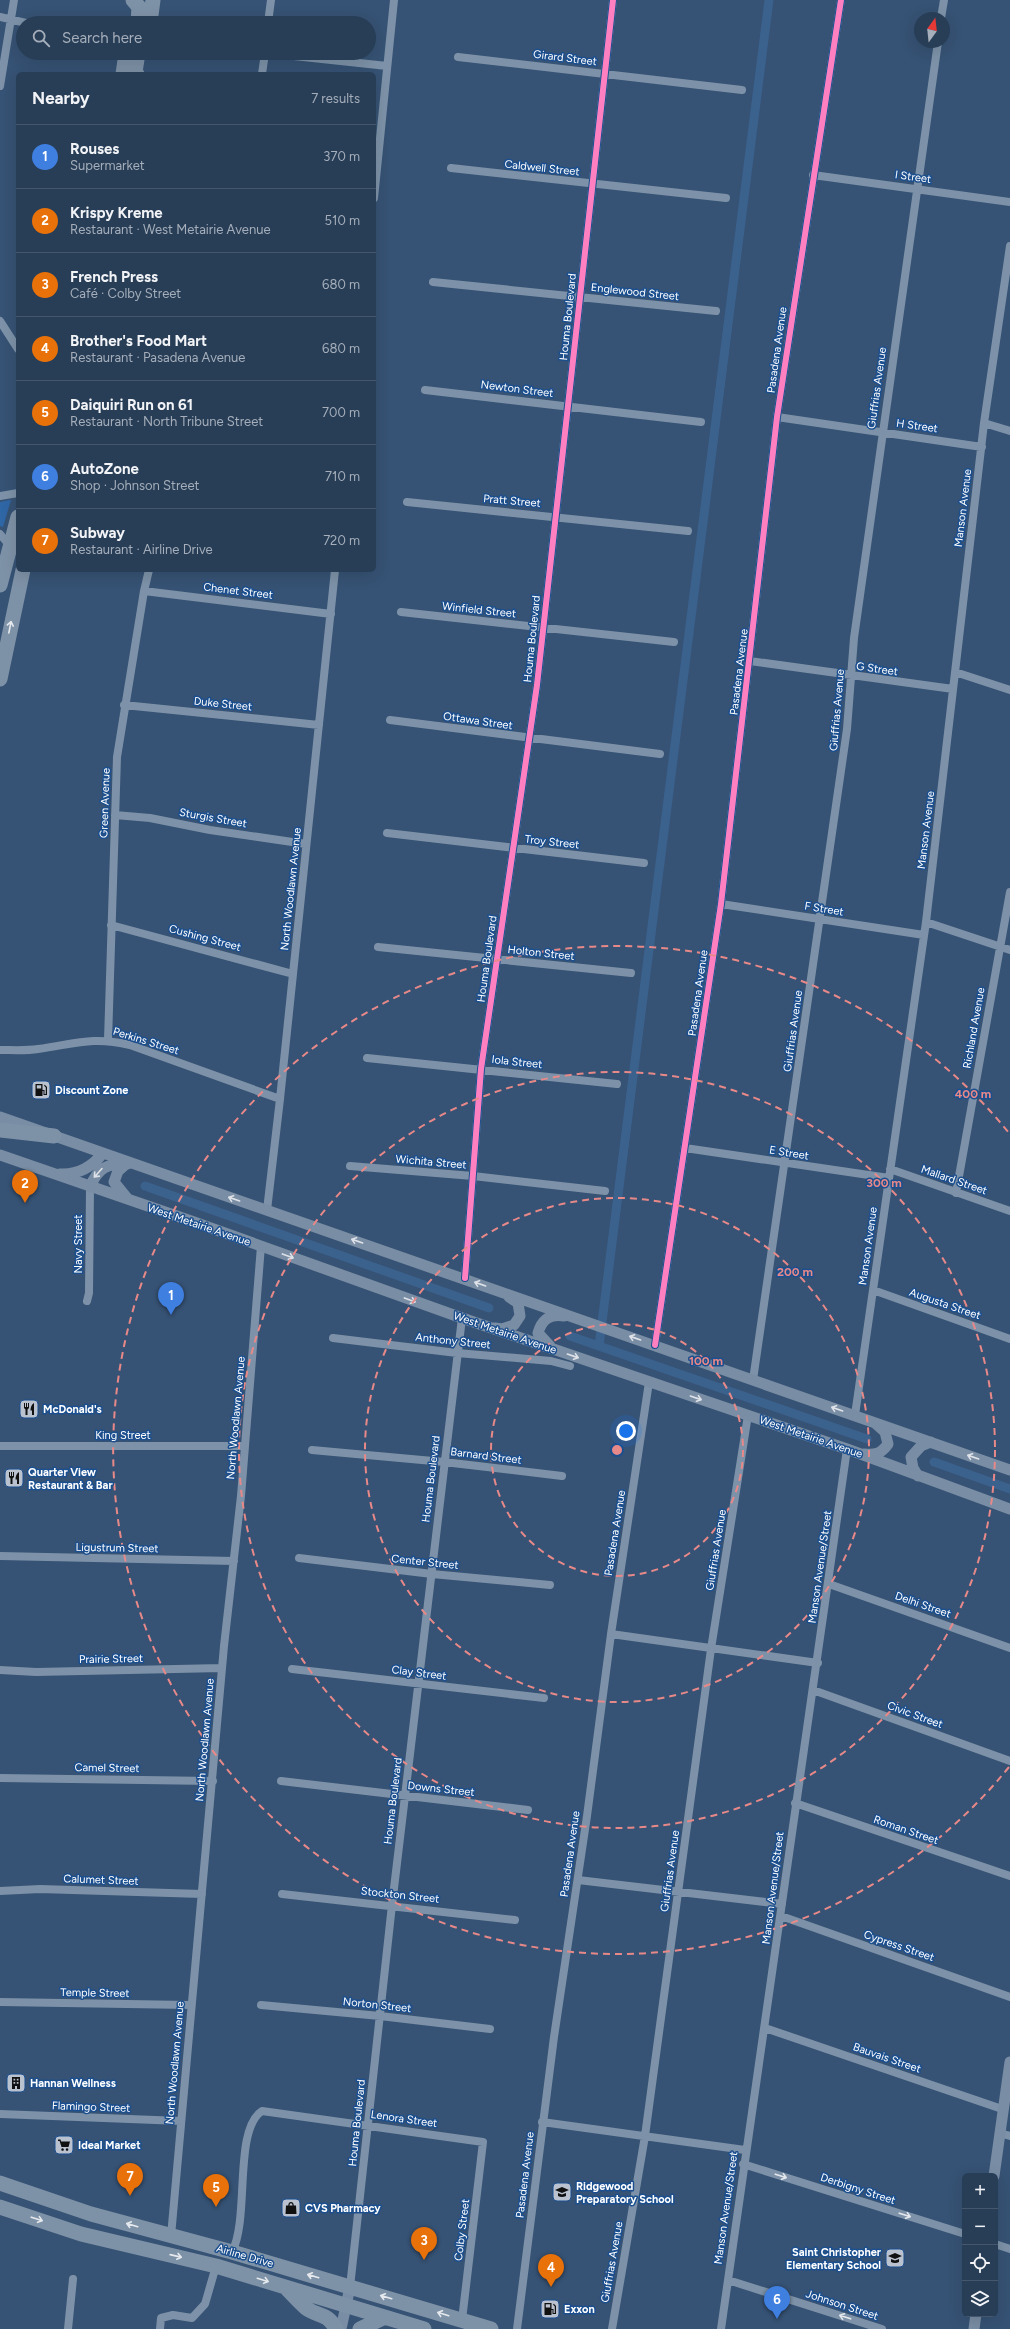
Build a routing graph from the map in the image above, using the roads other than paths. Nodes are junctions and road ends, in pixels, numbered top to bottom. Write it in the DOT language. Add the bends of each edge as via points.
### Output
graph roads {
  1 [pos="14,0"];
  2 [pos="133,0"];
  3 [pos="153,0"];
  4 [pos="271,0"];
  5 [pos="394,0"];
  6 [pos="613,0"];
  7 [pos="841,0"];
  8 [pos="944,0"];
  9 [pos="942,12"];
  10 [pos="131,16"];
  11 [pos="138,16"];
  12 [pos="151,16"];
  13 [pos="269,16"];
  14 [pos="0,17"];
  15 [pos="11,20"];
  16 [pos="16,21"];
  17 [pos="937,48"];
  18 [pos="458,57"];
  19 [pos="125,60"];
  20 [pos="137,60"];
  21 [pos="145,60"];
  22 [pos="264,60"];
  23 [pos="331,60"];
  24 [pos="387,66"];
  25 [pos="124,72"];
  26 [pos="135,72"];
  27 [pos="144,72"];
  28 [pos="262,72"];
  29 [pos="604,74"];
  30 [pos="0,86"];
  31 [pos="742,90"];
  32 [pos="451,168"];
  33 [pos="813,175"];
  34 [pos="376,178"];
  35 [pos="593,184"];
  36 [pos="917,189"];
  37 [pos="726,198"];
  38 [pos="1010,202"];
  39 [pos="1010,246"];
  40 [pos="433,282"];
  41 [pos="581,297"];
  42 [pos="716,311"];
  43 [pos="0,321"];
  44 [pos="16,345"];
  45 [pos="425,390"];
  46 [pos="569,406"];
  47 [pos="777,417"];
  48 [pos="701,422"];
  49 [pos="984,423"];
  50 [pos="1010,431"];
  51 [pos="882,433"];
  52 [pos="982,447"];
  53 [pos="16,493"];
  54 [pos="0,496"];
  55 [pos="407,502"];
  56 [pos="555,516"];
  57 [pos="16,524"];
  58 [pos="688,531"];
  59 [pos="0,534"];
  60 [pos="10,546"];
  61 [pos="24,572"];
  62 [pos="149,572"];
  63 [pos="335,572"];
  64 [pos="0,585"];
  65 [pos="144,591"];
  66 [pos="401,612"];
  67 [pos="331,614"];
  68 [pos="542,628"];
  69 [pos="674,642"];
  70 [pos="750,661"];
  71 [pos="955,672"];
  72 [pos="851,676"];
  73 [pos="0,679"];
  74 [pos="953,690"];
  75 [pos="1010,690"];
  76 [pos="124,706"];
  77 [pos="390,720"];
  78 [pos="319,725"];
  79 [pos="529,739"];
  80 [pos="660,754"];
  81 [pos="115,815"];
  82 [pos="387,833"];
  83 [pos="306,844"];
  84 [pos="513,848"];
  85 [pos="644,863"];
  86 [pos="1010,892"];
  87 [pos="721,904"];
  88 [pos="820,919"];
  89 [pos="926,922"];
  90 [pos="111,925"];
  91 [pos="924,935"];
  92 [pos="378,947"];
  93 [pos="1000,947"];
  94 [pos="1010,950"];
  95 [pos="496,960"];
  96 [pos="631,973"];
  97 [pos="293,974"];
  98 [pos="108,1040"];
  99 [pos="0,1050"];
  100 [pos="367,1058"];
  101 [pos="481,1069"];
  102 [pos="617,1084"];
  103 [pos="280,1099"];
  104 [pos="0,1117"];
  105 [pos="0,1130"];
  106 [pos="54,1136"];
  107 [pos="79,1144"];
  108 [pos="685,1148"];
  109 [pos="103,1153"];
  110 [pos="0,1155"];
  111 [pos="785,1163"];
  112 [pos="126,1164"];
  113 [pos="138,1165"];
  114 [pos="350,1166"];
  115 [pos="890,1169"];
  116 [pos="82,1171"];
  117 [pos="52,1174"];
  118 [pos="473,1176"];
  119 [pos="888,1178"];
  120 [pos="90,1187"];
  121 [pos="605,1192"];
  122 [pos="956,1192"];
  123 [pos="130,1200"];
  124 [pos="267,1210"];
  125 [pos="1010,1211"];
  126 [pos="261,1246"];
  127 [pos="465,1278"];
  128 [pos="495,1289"];
  129 [pos="873,1290"];
  130 [pos="87,1301"];
  131 [pos="462,1318"];
  132 [pos="582,1320"];
  133 [pos="486,1327"];
  134 [pos="334,1338"];
  135 [pos="1010,1339"];
  136 [pos="655,1345"];
  137 [pos="558,1351"];
  138 [pos="457,1353"];
  139 [pos="570,1366"];
  140 [pos="753,1380"];
  141 [pos="649,1382"];
  142 [pos="748,1415"];
  143 [pos="855,1415"];
  144 [pos="874,1422"];
  145 [pos="931,1442"];
  146 [pos="0,1446"];
  147 [pos="245,1446"];
  148 [pos="312,1450"];
  149 [pos="851,1451"];
  150 [pos="444,1462"];
  151 [pos="1010,1470"];
  152 [pos="562,1476"];
  153 [pos="918,1476"];
  154 [pos="1010,1509"];
  155 [pos="0,1556"];
  156 [pos="299,1558"];
  157 [pos="234,1561"];
  158 [pos="432,1574"];
  159 [pos="829,1584"];
  160 [pos="550,1585"];
  161 [pos="611,1634"];
  162 [pos="1010,1648"];
  163 [pos="712,1649"];
  164 [pos="818,1663"];
  165 [pos="222,1668"];
  166 [pos="292,1669"];
  167 [pos="0,1670"];
  168 [pos="418,1684"];
  169 [pos="813,1690"];
  170 [pos="544,1698"];
  171 [pos="1010,1761"];
  172 [pos="0,1778"];
  173 [pos="213,1781"];
  174 [pos="281,1781"];
  175 [pos="405,1796"];
  176 [pos="795,1803"];
  177 [pos="528,1810"];
  178 [pos="1010,1876"];
  179 [pos="578,1880"];
  180 [pos="0,1890"];
  181 [pos="678,1892"];
  182 [pos="202,1894"];
  183 [pos="282,1894"];
  184 [pos="782,1904"];
  185 [pos="392,1905"];
  186 [pos="780,1916"];
  187 [pos="515,1920"];
  188 [pos="1010,1996"];
  189 [pos="0,2002"];
  190 [pos="190,2005"];
  191 [pos="261,2005"];
  192 [pos="380,2016"];
  193 [pos="765,2028"];
  194 [pos="490,2029"];
  195 [pos="1010,2062"];
  196 [pos="1002,2109"];
  197 [pos="0,2114"];
  198 [pos="181,2121"];
  199 [pos="542,2122"];
  200 [pos="368,2125"];
  201 [pos="999,2133"];
  202 [pos="645,2136"];
  203 [pos="1010,2136"];
  204 [pos="484,2143"];
  205 [pos="745,2150"];
  206 [pos="743,2164"];
  207 [pos="994,2173"];
  208 [pos="0,2183"];
  209 [pos="0,2207"];
  210 [pos="20,2214"];
  211 [pos="0,2219"];
  212 [pos="962,2233"];
  213 [pos="177,2238"];
  214 [pos="998,2245"];
  215 [pos="1010,2249"];
  216 [pos="151,2250"];
  217 [pos="232,2252"];
  218 [pos="216,2266"];
  219 [pos="73,2279"];
  220 [pos="728,2280"];
  221 [pos="285,2287"];
  222 [pos="350,2287"];
  223 [pos="345,2305"];
  224 [pos="385,2317"];
  225 [pos="976,2317"];
  226 [pos="462,2320"];
  227 [pos="68,2329"];
  228 [pos="160,2329"];
  229 [pos="336,2329"];
  230 [pos="341,2329"];
  231 [pos="360,2329"];
  232 [pos="424,2329"];
  233 [pos="491,2329"];
  234 [pos="518,2329"];
  235 [pos="612,2329"];
  236 [pos="721,2329"];
  237 [pos="882,2329"];
  238 [pos="974,2329"];
  1 -- 15 [label="street"];
  2 -- 10 [label="highway"];
  2 -- 11 [label="highway" via="139,8"];
  3 -- 12 [label="highway"];
  4 -- 13 [label="street"];
  5 -- 24 [label="street"];
  6 -- 29 [label="street, Houma Boulevard"];
  7 -- 33 [label="street, Pasadena Avenue"];
  8 -- 9 [label="street"];
  14 -- 15 [label="street"];
  15 -- 16 [label="street"];
  15 -- 30 [label="street"];
  17 -- 36 [label="street, Giuffrias Avenue"];
  18 -- 29 [label="street, Girard Street"];
  19 -- 25 [label="highway"];
  20 -- 26 [label="highway"];
  21 -- 27 [label="highway"];
  22 -- 28 [label="street"];
  23 -- 24 [label="street"];
  24 -- 34 [label="street"];
  29 -- 31 [label="street, Girard Street"];
  29 -- 35 [label="street, Houma Boulevard"];
  32 -- 35 [label="street, Caldwell Street"];
  33 -- 36 [label="street, I Street"];
  33 -- 47 [label="street, Pasadena Avenue"];
  35 -- 37 [label="street, Caldwell Street"];
  35 -- 41 [label="street, Houma Boulevard"];
  36 -- 38 [label="street, I Street"];
  36 -- 51 [label="street, Giuffrias Avenue"];
  39 -- 49 [label="street, Manson Avenue"];
  40 -- 41 [label="street, Englewood Street"];
  41 -- 42 [label="street, Englewood Street"];
  41 -- 46 [label="street, Houma Boulevard"];
  43 -- 44 [label="street"];
  45 -- 46 [label="street, Newton Street"];
  46 -- 48 [label="street, Newton Street"];
  46 -- 56 [label="street, Houma Boulevard"];
  47 -- 51 [label="street, H Street"];
  47 -- 70 [label="street, Pasadena Avenue"];
  49 -- 50 [label="street"];
  49 -- 52 [label="street, Manson Avenue"];
  51 -- 52 [label="street, H Street"];
  51 -- 72 [label="street, Giuffrias Avenue"];
  52 -- 71 [label="street, Manson Avenue"];
  53 -- 54 [label="street"];
  55 -- 56 [label="street, Pratt Street"];
  56 -- 58 [label="street, Pratt Street"];
  56 -- 68 [label="street, Houma Boulevard"];
  57 -- 60 [label="highway"];
  59 -- 60 [label="street"];
  60 -- 64 [label="highway"];
  73 -- 61 [label="highway, one-way"];
  62 -- 65 [label="street, Green Avenue"];
  63 -- 67 [label="street, North Woodlawn Avenue"];
  65 -- 67 [label="street, Chenet Street"];
  65 -- 76 [label="street, Green Avenue"];
  66 -- 68 [label="street, Winfield Street"];
  67 -- 78 [label="street, North Woodlawn Avenue"];
  68 -- 69 [label="street, Winfield Street"];
  68 -- 79 [label="street, Houma Boulevard"];
  70 -- 72 [label="street, G Street"];
  70 -- 87 [label="street, Pasadena Avenue"];
  71 -- 74 [label="street, Manson Avenue"];
  71 -- 75 [label="street"];
  72 -- 74 [label="street, G Street"];
  72 -- 88 [label="street, Giuffrias Avenue" via="847,729"];
  74 -- 89 [label="street, Manson Avenue"];
  76 -- 78 [label="street, Duke Street"];
  76 -- 81 [label="street, Green Avenue" via="117,757"];
  77 -- 79 [label="street, Ottawa Street"];
  78 -- 83 [label="street, North Woodlawn Avenue"];
  79 -- 80 [label="street, Ottawa Street"];
  79 -- 84 [label="street, Houma Boulevard"];
  81 -- 83 [label="street, Sturgis Street" via="150,818"];
  81 -- 90 [label="street, Green Avenue"];
  82 -- 84 [label="street, Troy Street"];
  83 -- 97 [label="street, North Woodlawn Avenue"];
  84 -- 85 [label="street, Troy Street"];
  84 -- 95 [label="street, Houma Boulevard"];
  86 -- 93 [label="street, Richland Avenue"];
  87 -- 88 [label="street, F Street"];
  87 -- 108 [label="street, Pasadena Avenue"];
  88 -- 91 [label="street, F Street"];
  88 -- 111 [label="street, Giuffrias Avenue"];
  89 -- 91 [label="street, Manson Avenue"];
  89 -- 93 [label="street"];
  90 -- 97 [label="street, Cushing Street"];
  90 -- 98 [label="street, Green Avenue"];
  91 -- 115 [label="street, Manson Avenue"];
  92 -- 95 [label="street, Holton Street"];
  93 -- 94 [label="street"];
  93 -- 122 [label="street, Richland Avenue"];
  95 -- 96 [label="street, Holton Street"];
  95 -- 101 [label="street, Houma Boulevard"];
  97 -- 103 [label="street, North Woodlawn Avenue"];
  98 -- 99 [label="street, Perkins Street" via="87,1040 36,1049"];
  98 -- 103 [label="street, Perkins Street" via="130,1045"];
  100 -- 101 [label="street, Iola Street"];
  101 -- 102 [label="street, Iola Street"];
  101 -- 118 [label="street, Houma Boulevard"];
  103 -- 124 [label="street, North Woodlawn Avenue"];
  104 -- 106 [label="main road"];
  105 -- 106 [label="highway"];
  106 -- 107 [label="main road"];
  107 -- 109 [label="main road"];
  107 -- 116 [label="main road" via="87,1156"];
  108 -- 111 [label="street, E Street"];
  108 -- 136 [label="street, Pasadena Avenue"];
  109 -- 113 [label="main road"];
  109 -- 116 [label="main road" via="94,1164"];
  110 -- 117 [label="main road, West Metairie Avenue"];
  111 -- 119 [label="street, E Street"];
  111 -- 140 [label="street, Giuffrias Avenue"];
  112 -- 113 [label="main road"];
  112 -- 120 [label="main road, one-way" via="104,1167 95,1174"];
  112 -- 123 [label="main road" via="118,1171 114,1182"];
  124 -- 113 [label="main road, one-way"];
  114 -- 118 [label="street, Wichita Street"];
  115 -- 119 [label="street, Manson Avenue"];
  115 -- 122 [label="street, Mallard Street"];
  116 -- 117 [label="main road" via="63,1175"];
  117 -- 120 [label="main road, West Metairie Avenue"];
  118 -- 121 [label="street, Wichita Street"];
  118 -- 127 [label="street, Houma Boulevard"];
  119 -- 129 [label="street, Manson Avenue"];
  120 -- 123 [label="main road, West Metairie Avenue"];
  120 -- 130 [label="street, Navy Street"];
  122 -- 125 [label="street, Mallard Street"];
  123 -- 126 [label="main road, West Metairie Avenue"];
  127 -- 124 [label="main road, one-way"];
  126 -- 131 [label="main road, West Metairie Avenue, one-way"];
  126 -- 147 [label="street, North Woodlawn Avenue"];
  128 -- 127 [label="main road, one-way"];
  128 -- 132 [label="main road"];
  128 -- 133 [label="main road" via="518,1303 520,1316 514,1325 502,1329"];
  129 -- 135 [label="street, Augusta Street"];
  129 -- 143 [label="street, Manson Avenue"];
  131 -- 133 [label="main road, West Metairie Avenue"];
  131 -- 138 [label="street, Houma Boulevard"];
  136 -- 132 [label="main road, one-way"];
  132 -- 137 [label="main road" via="561,1316 547,1317 540,1323 538,1333 545,1344"];
  133 -- 137 [label="main road, West Metairie Avenue"];
  134 -- 138 [label="street, Anthony Street"];
  136 -- 140 [label="main road"];
  137 -- 141 [label="main road, West Metairie Avenue, one-way"];
  138 -- 139 [label="street, Anthony Street" via="551,1361"];
  138 -- 150 [label="street, Houma Boulevard"];
  143 -- 140 [label="main road, one-way"];
  141 -- 142 [label="main road, West Metairie Avenue, one-way"];
  141 -- 161 [label="street, Pasadena Avenue"];
  142 -- 149 [label="main road, West Metairie Avenue"];
  142 -- 163 [label="street, Giuffrias Avenue"];
  143 -- 144 [label="main road"];
  144 -- 145 [label="main road"];
  144 -- 149 [label="main road" via="885,1432 888,1444 883,1452 873,1455"];
  151 -- 145 [label="main road, one-way"];
  145 -- 153 [label="main road" via="921,1446 911,1457"];
  146 -- 147 [label="street, King Street"];
  147 -- 157 [label="street, North Woodlawn Avenue"];
  148 -- 150 [label="street, Barnard Street"];
  149 -- 153 [label="main road, West Metairie Avenue"];
  149 -- 159 [label="street, Manson Avenue/Street"];
  150 -- 152 [label="street, Barnard Street"];
  150 -- 158 [label="street, Houma Boulevard"];
  153 -- 154 [label="main road, West Metairie Avenue"];
  155 -- 157 [label="street, Ligustrum Street"];
  156 -- 158 [label="street, Center Street"];
  157 -- 165 [label="street, North Woodlawn Avenue"];
  158 -- 160 [label="street, Center Street"];
  158 -- 168 [label="street, Houma Boulevard"];
  159 -- 162 [label="street, Delhi Street"];
  159 -- 164 [label="street, Manson Avenue/Street"];
  161 -- 163 [label="street"];
  161 -- 179 [label="street, Pasadena Avenue"];
  163 -- 164 [label="street"];
  163 -- 181 [label="street, Giuffrias Avenue"];
  164 -- 169 [label="street, Manson Avenue/Street"];
  165 -- 167 [label="street, Prairie Street" via="36,1672"];
  165 -- 173 [label="street, North Woodlawn Avenue"];
  166 -- 168 [label="street, Clay Street"];
  168 -- 170 [label="street, Clay Street"];
  168 -- 175 [label="street, Houma Boulevard"];
  169 -- 171 [label="street, Civic Street"];
  169 -- 176 [label="street, Manson Avenue/Street"];
  172 -- 173 [label="street, Camel Street"];
  173 -- 182 [label="street, North Woodlawn Avenue"];
  174 -- 175 [label="street, Downs Street"];
  175 -- 177 [label="street, Downs Street"];
  175 -- 185 [label="street, Houma Boulevard"];
  176 -- 178 [label="street, Roman Street"];
  176 -- 184 [label="street, Manson Avenue/Street"];
  179 -- 181 [label="street"];
  179 -- 199 [label="street, Pasadena Avenue"];
  180 -- 182 [label="street, Calumet Street"];
  181 -- 184 [label="street"];
  181 -- 202 [label="street, Giuffrias Avenue"];
  182 -- 190 [label="street, North Woodlawn Avenue"];
  183 -- 185 [label="street, Stockton Street"];
  184 -- 186 [label="street, Manson Avenue/Street"];
  185 -- 187 [label="street, Stockton Street"];
  185 -- 192 [label="street, Houma Boulevard"];
  186 -- 188 [label="street, Cypress Street"];
  186 -- 193 [label="street, Manson Avenue/Street"];
  189 -- 190 [label="street, Temple Street"];
  190 -- 198 [label="street, North Woodlawn Avenue"];
  191 -- 192 [label="street, Norton Street"];
  192 -- 194 [label="street, Norton Street"];
  192 -- 200 [label="street, Houma Boulevard"];
  193 -- 196 [label="street, Bauvais Street"];
  193 -- 205 [label="street, Manson Avenue/Street"];
  195 -- 196 [label="main road"];
  196 -- 201 [label="main road"];
  197 -- 198 [label="street, Flamingo Street"];
  198 -- 213 [label="street, North Woodlawn Avenue"];
  199 -- 202 [label="street"];
  199 -- 234 [label="street, Pasadena Avenue"];
  200 -- 204 [label="street, Lenora Street"];
  200 -- 217 [label="street, Lenora Street" via="262,2111 253,2120 247,2133 238,2231"];
  200 -- 222 [label="street, Houma Boulevard"];
  201 -- 203 [label="street"];
  201 -- 207 [label="main road"];
  202 -- 205 [label="street"];
  202 -- 235 [label="street, Giuffrias Avenue"];
  204 -- 226 [label="street, Colby Street"];
  205 -- 206 [label="street, Manson Avenue/Street"];
  206 -- 212 [label="street, Derbigny Street, one-way"];
  206 -- 220 [label="street, Manson Avenue/Street"];
  213 -- 208 [label="highway, Airline Drive, one-way" via="64,2205"];
  209 -- 210 [label="highway, Airline Drive"];
  210 -- 211 [label="highway"];
  210 -- 216 [label="highway, Airline Drive, one-way" via="81,2234"];
  213 -- 216 [label="highway" via="160,2241"];
  213 -- 217 [label="highway, Airline Drive"];
  214 -- 215 [label="street"];
  216 -- 218 [label="highway, Airline Drive, one-way"];
  222 -- 217 [label="highway, Airline Drive, one-way"];
  218 -- 221 [label="highway, Airline Drive, one-way"];
  218 -- 228 [label="street" via="204,2304 192,2318 173,2315 161,2318"];
  219 -- 227 [label="street"];
  220 -- 236 [label="street, Manson Avenue/Street"];
  237 -- 220 [label="street, Johnson Street, one-way"];
  221 -- 223 [label="highway, Airline Drive"];
  221 -- 229 [label="highway" via="307,2308 325,2315"];
  222 -- 223 [label="main road"];
  226 -- 222 [label="highway, Airline Drive, one-way"];
  223 -- 224 [label="highway, Airline Drive"];
  223 -- 230 [label="main road"];
  224 -- 231 [label="highway"];
  224 -- 232 [label="highway, Airline Drive"];
  225 -- 238 [label="main road"];
  226 -- 233 [label="highway, Airline Drive"];
}
